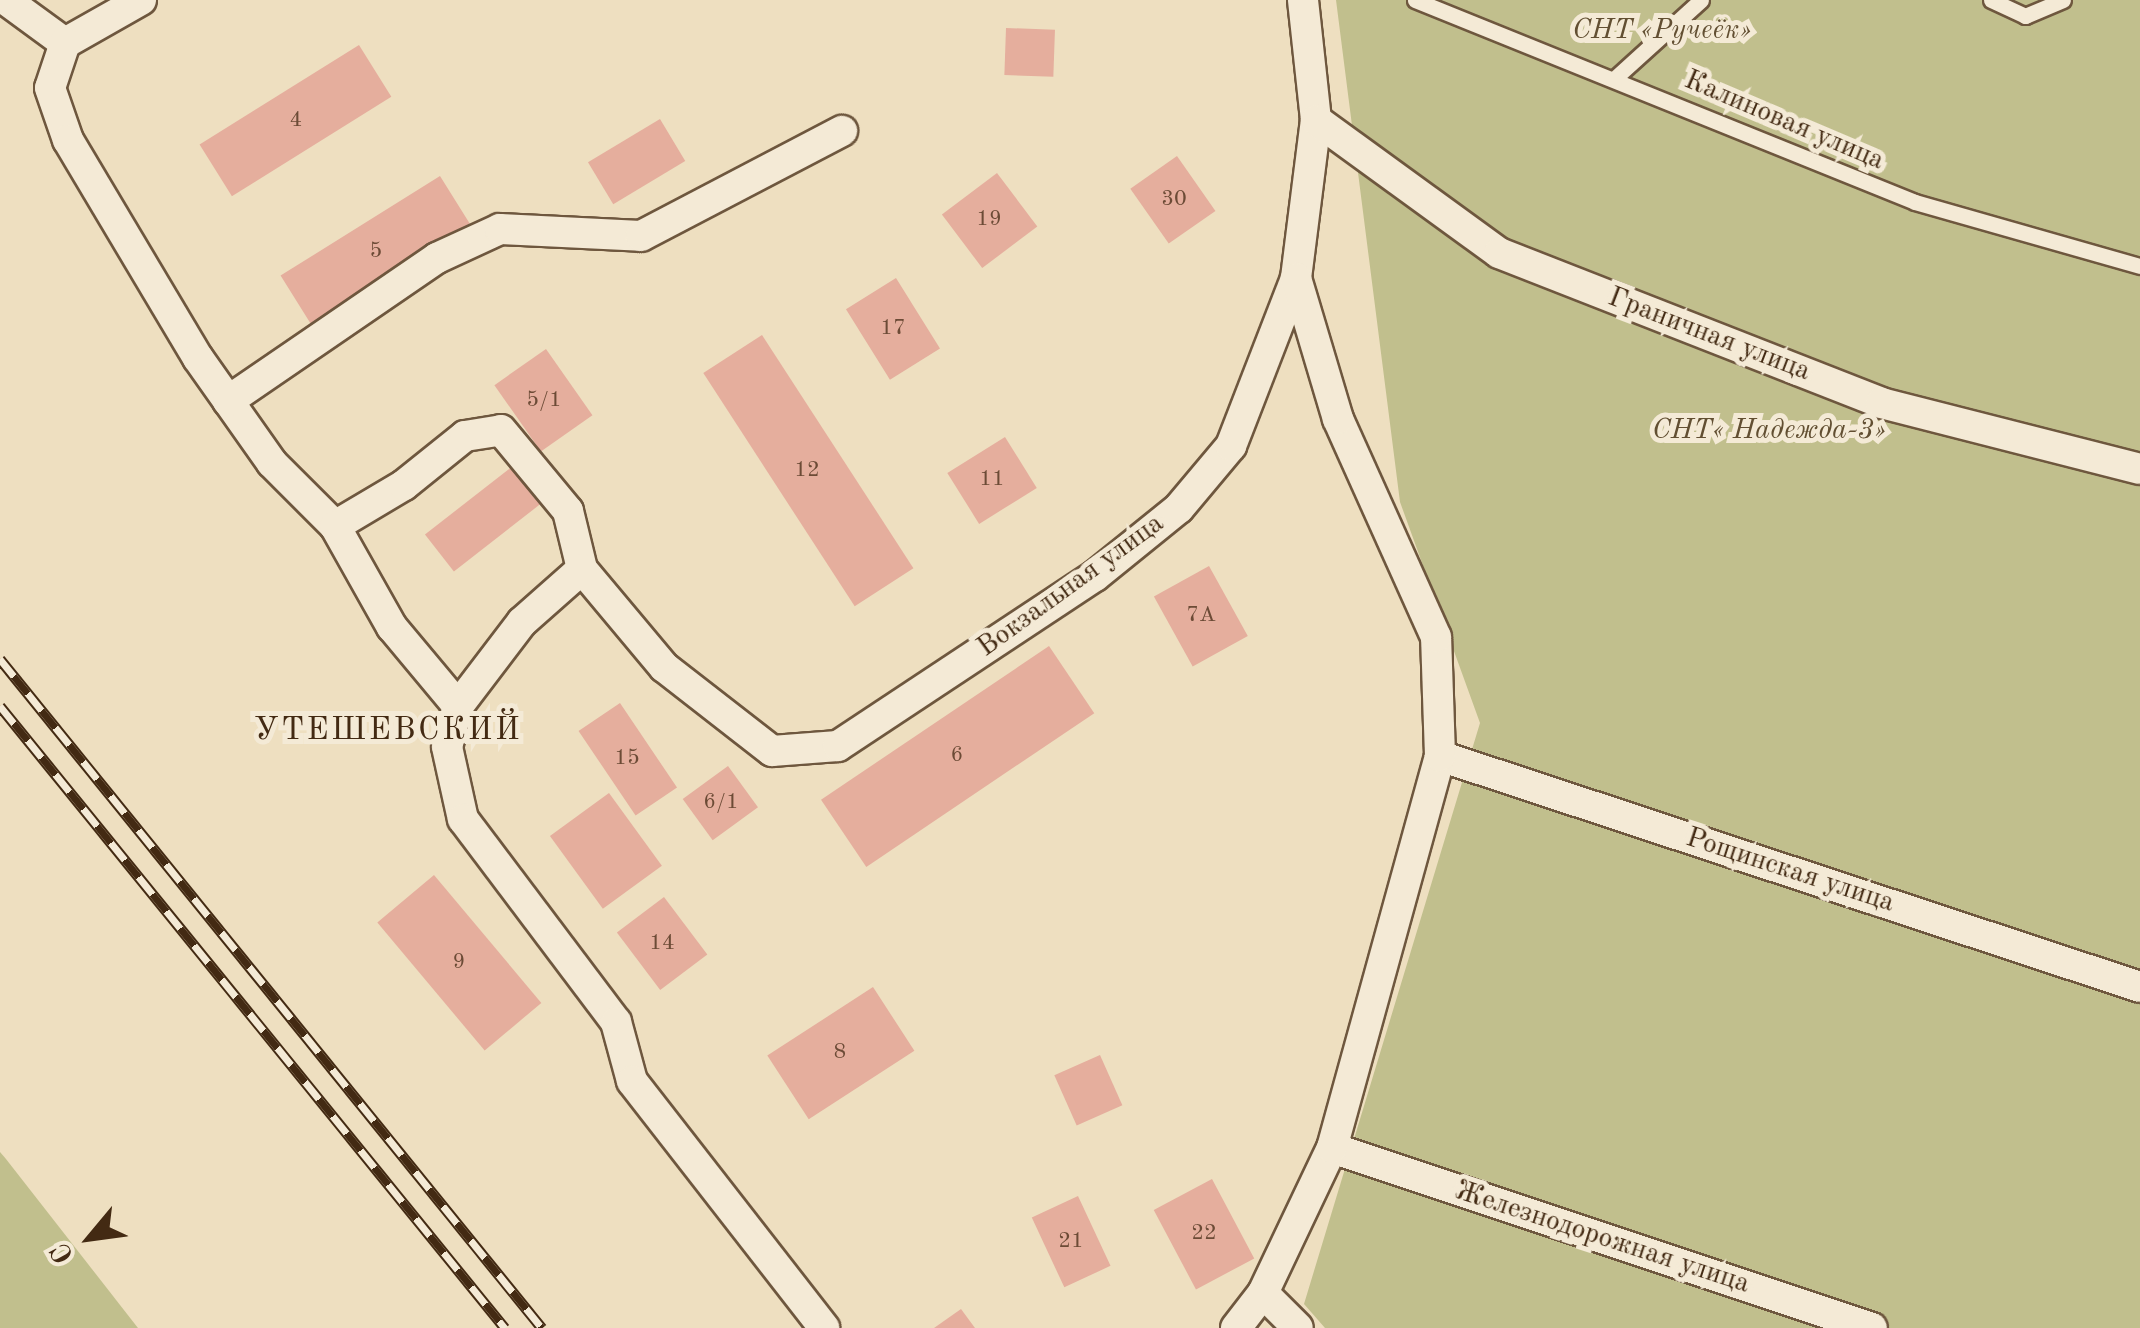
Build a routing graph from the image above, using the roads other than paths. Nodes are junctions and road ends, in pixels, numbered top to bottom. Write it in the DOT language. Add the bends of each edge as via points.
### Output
graph roads {
  1 [pos="6,0"];
  2 [pos="141,0"];
  3 [pos="1302,0"];
  4 [pos="1415,0"];
  5 [pos="1701,0"];
  6 [pos="1991,0"];
  7 [pos="2063,0"];
  8 [pos="64,43"];
  9 [pos="1616,78"];
  10 [pos="1316,120"];
  11 [pos="842,131"];
  12 [pos="2140,266"];
  13 [pos="1296,278"];
  14 [pos="228,401"];
  15 [pos="2140,469"];
  16 [pos="335,526"];
  17 [pos="582,569"];
  18 [pos="458,706"];
  19 [pos="1440,756"];
  20 [pos="2140,987"];
  21 [pos="1332,1148"];
  22 [pos="1264,1293"];
  23 [pos="824,1328"];
  24 [pos="1236,1328"];
  25 [pos="1298,1328"];
  26 [pos="1872,1328"];
  1 -- 8 [label="street"];
  2 -- 8 [label="street"];
  3 -- 10 [label="street, Вокзальная улица"];
  4 -- 9 [label="lane, Калиновая улица"];
  5 -- 9 [label="lane"];
  6 -- 7 [label="lane" via="2025,16"];
  8 -- 14 [label="street" via="50,88 68,140"];
  9 -- 12 [label="lane, Калиновая улица" via="1914,202"];
  10 -- 13 [label="street, Вокзальная улица"];
  10 -- 15 [label="street, Граничная улица" via="1500,253 1881,403"];
  11 -- 14 [label="street" via="640,236 500,228 437,258"];
  13 -- 17 [label="street, Вокзальная улица" via="1231,446 1179,508 1094,576 838,746 772,751 664,667"];
  13 -- 19 [label="street" via="1338,418 1436,637"];
  14 -- 16 [label="street" via="272,463"];
  16 -- 17 [label="street" via="404,485 465,436 501,430 568,511"];
  16 -- 18 [label="street" via="392,627"];
  17 -- 18 [label="street" via="522,622"];
  18 -- 23 [label="street" via="447,747 463,818 616,1022 632,1081"];
  19 -- 20 [label="street, Рощинская улица"];
  19 -- 21 [label="street"];
  21 -- 22 [label="street"];
  21 -- 26 [label="street, Железнодорожная улица"];
  22 -- 24 [label="street"];
  22 -- 25 [label="street"];
}
